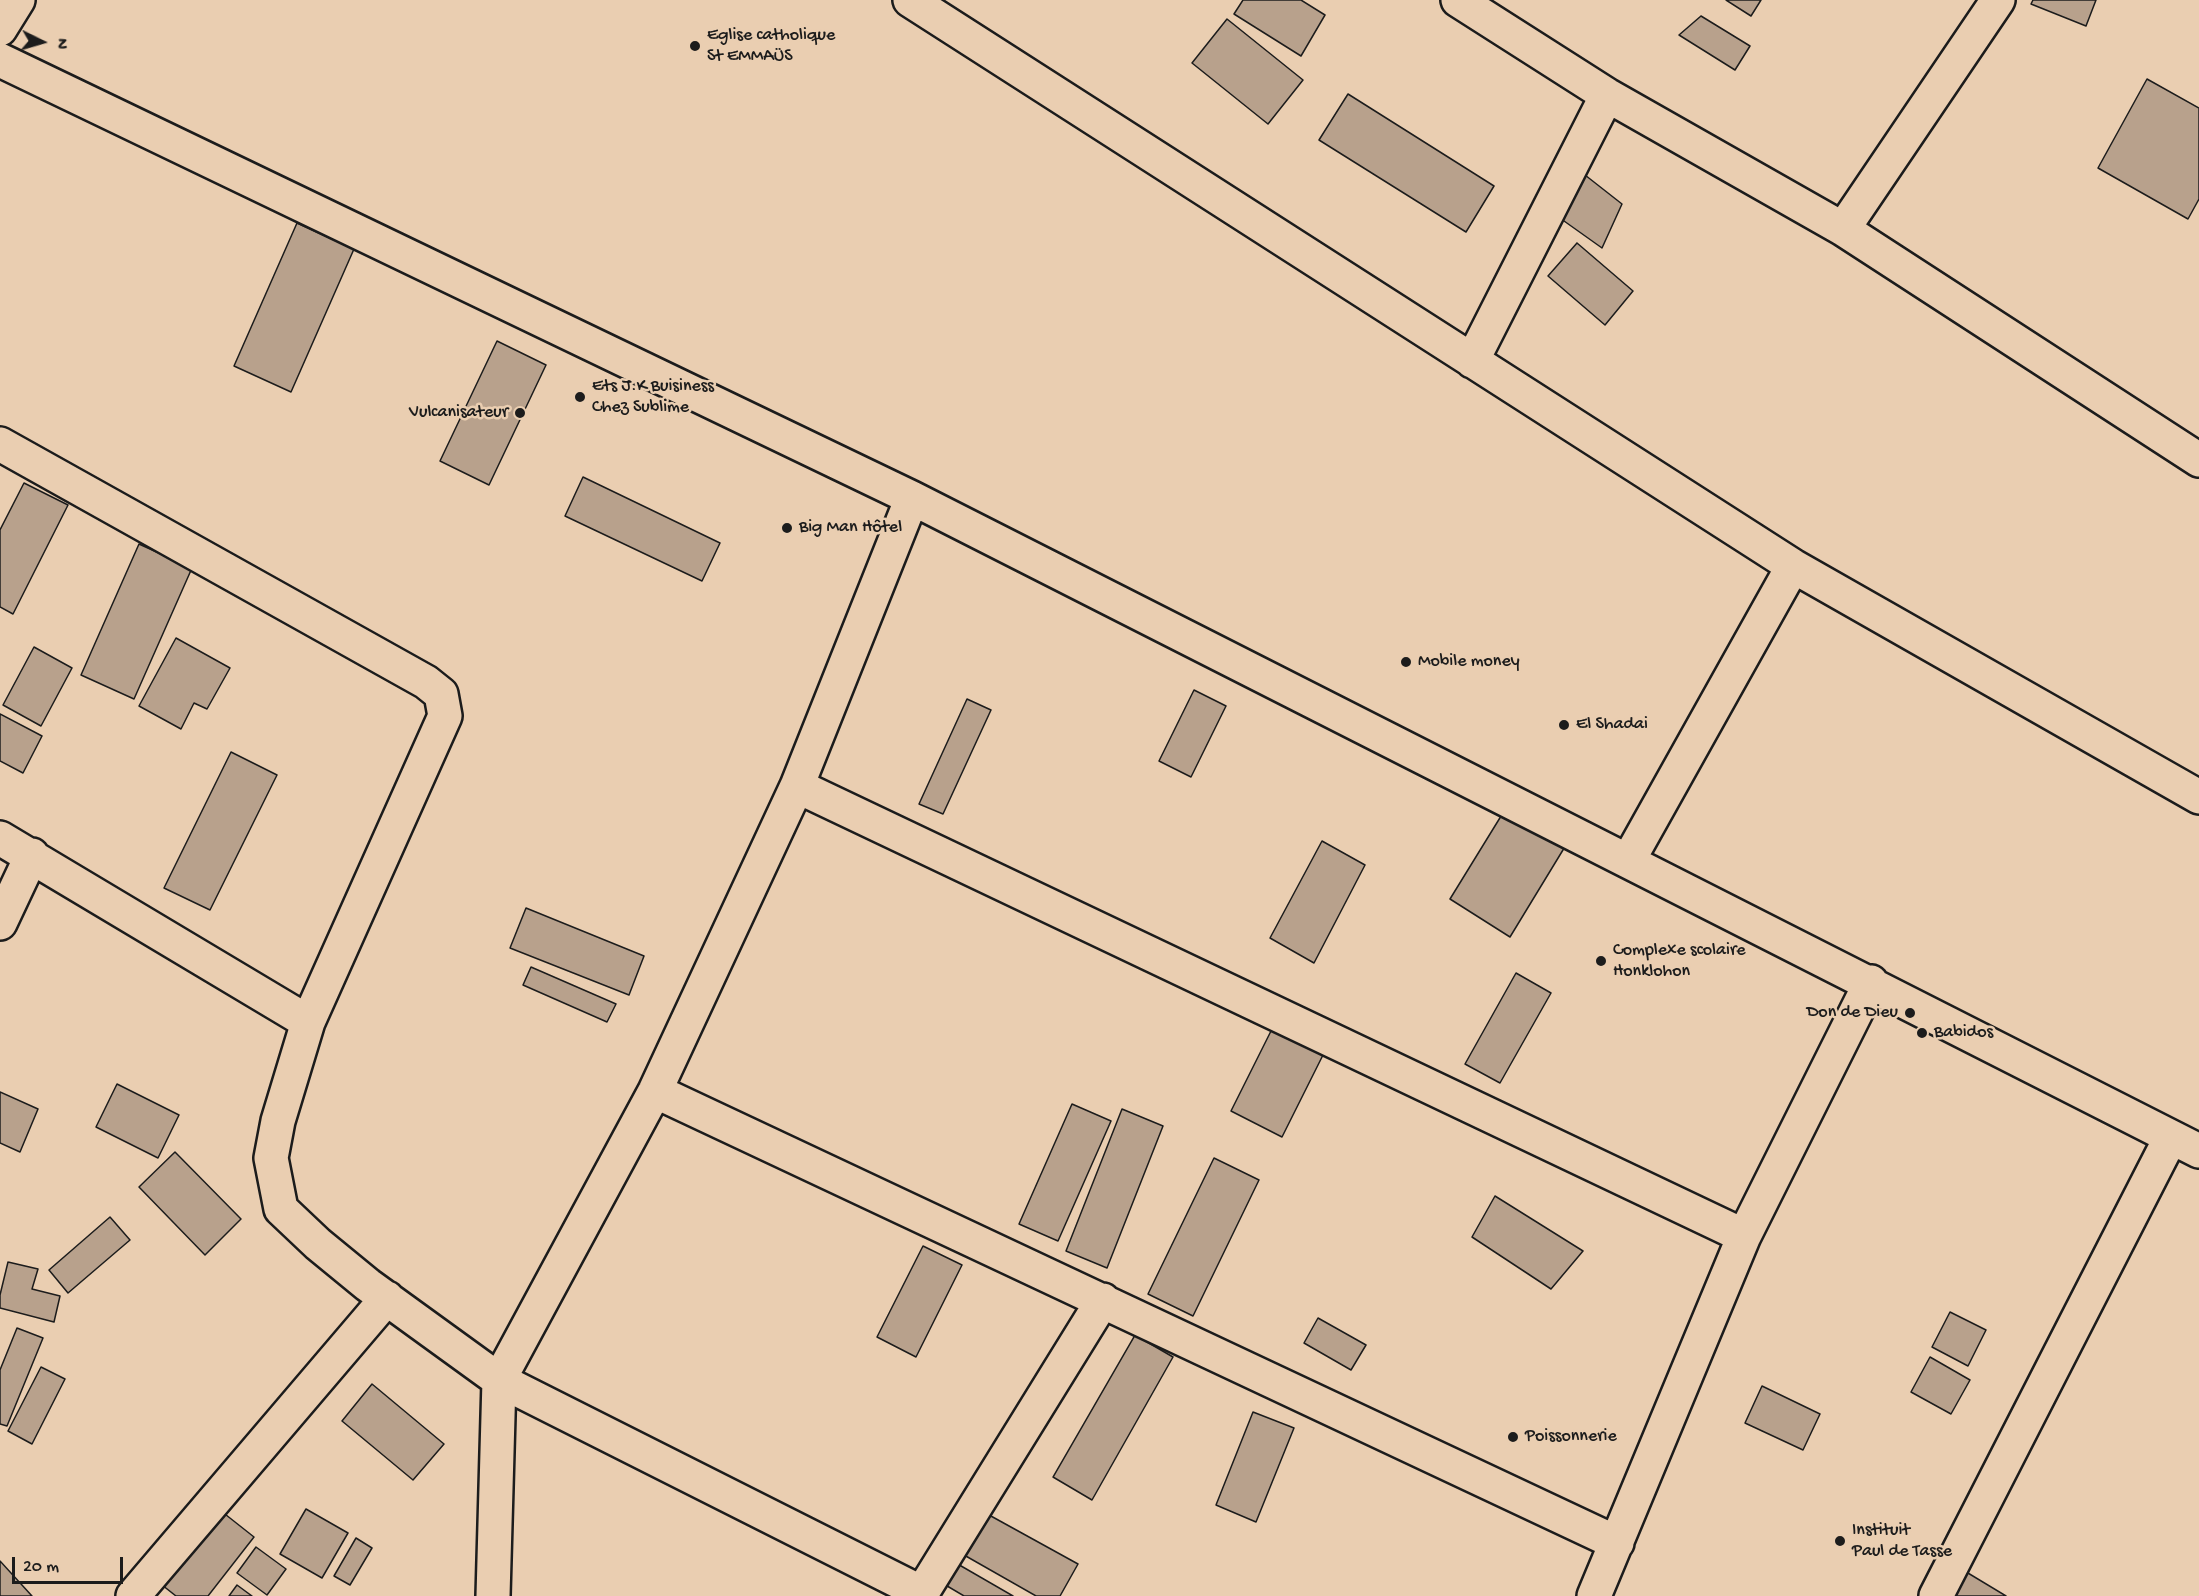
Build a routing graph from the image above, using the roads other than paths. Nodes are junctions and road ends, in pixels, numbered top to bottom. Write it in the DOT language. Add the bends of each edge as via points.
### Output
graph roads {
  1 [pos="18,0"];
  2 [pos="910,0"];
  3 [pos="1458,0"];
  4 [pos="1998,0"];
  5 [pos="0,29"];
  6 [pos="0,60"];
  7 [pos="1607,95"];
  8 [pos="1843,229"];
  9 [pos="1472,361"];
  10 [pos="0,444"];
  11 [pos="2199,460"];
  12 [pos="912,498"];
  13 [pos="1793,566"];
  14 [pos="797,786"];
  15 [pos="2199,797"];
  16 [pos="0,837"];
  17 [pos="32,855"];
  18 [pos="1628,861"];
  19 [pos="0,923"];
  20 [pos="1872,982"];
  21 [pos="308,1022"];
  22 [pos="656,1091"];
  23 [pos="2185,1144"];
  24 [pos="1744,1236"];
  25 [pos="387,1298"];
  26 [pos="1102,1300"];
  27 [pos="499,1380"];
  28 [pos="1617,1543"];
  29 [pos="921,1595"];
  30 [pos="134,1596"];
  31 [pos="493,1596"];
  32 [pos="1594,1596"];
  33 [pos="1936,1596"];
  1 -- 5 [label="street"];
  2 -- 9 [label="street"];
  3 -- 7 [label="street"];
  4 -- 8 [label="street"];
  6 -- 12 [label="street"];
  7 -- 8 [label="street"];
  7 -- 9 [label="street"];
  8 -- 11 [label="street"];
  9 -- 13 [label="street"];
  10 -- 21 [label="street" via="426,682 441,694 444,716"];
  12 -- 14 [label="street"];
  12 -- 18 [label="street"];
  13 -- 15 [label="street"];
  13 -- 18 [label="street"];
  14 -- 22 [label="street"];
  14 -- 24 [label="street"];
  16 -- 17 [label="street"];
  17 -- 19 [label="street"];
  17 -- 21 [label="street"];
  18 -- 20 [label="street"];
  20 -- 23 [label="street"];
  20 -- 24 [label="street"];
  21 -- 25 [label="street" via="271,1158 281,1209 318,1244"];
  22 -- 26 [label="street"];
  22 -- 27 [label="street"];
  23 -- 33 [label="street"];
  24 -- 28 [label="street"];
  25 -- 27 [label="street"];
  25 -- 30 [label="street"];
  26 -- 28 [label="street"];
  26 -- 29 [label="street"];
  27 -- 29 [label="street"];
  27 -- 31 [label="street"];
  28 -- 32 [label="street"];
}
